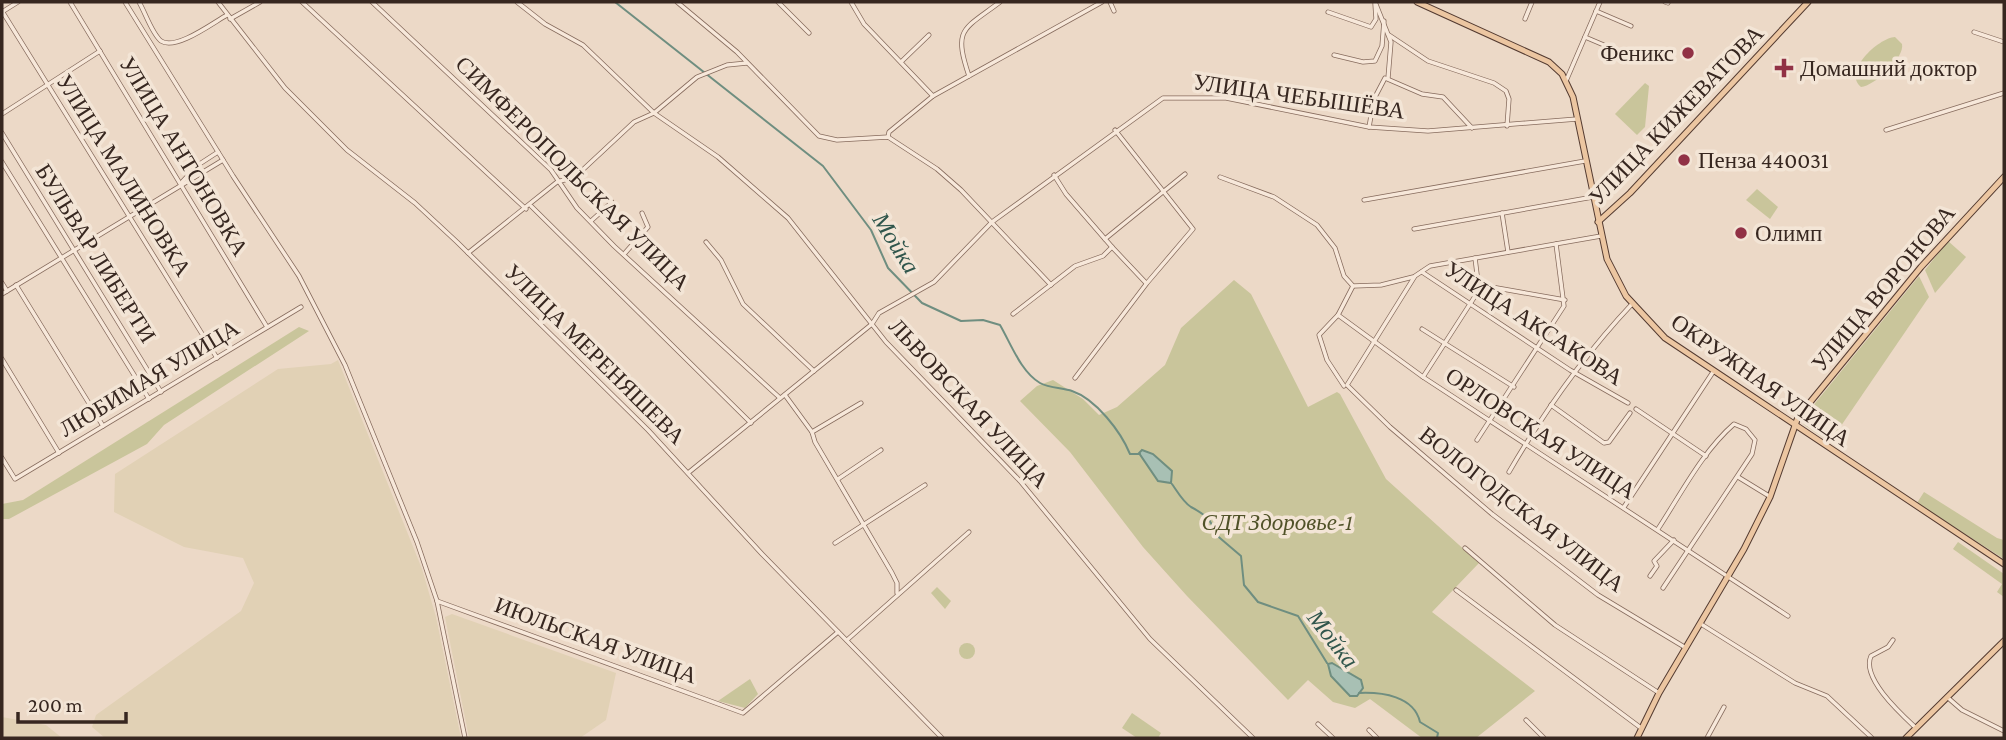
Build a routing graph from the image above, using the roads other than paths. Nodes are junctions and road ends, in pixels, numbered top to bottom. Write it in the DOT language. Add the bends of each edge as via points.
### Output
graph roads {
  1 [pos="18,2"];
  2 [pos="70,2"];
  3 [pos="125,2"];
  4 [pos="139,2"];
  5 [pos="218,2"];
  6 [pos="260,2"];
  7 [pos="302,2"];
  8 [pos="372,2"];
  9 [pos="517,2"];
  10 [pos="677,2"];
  11 [pos="778,2"];
  12 [pos="851,2"];
  13 [pos="1000,2"];
  14 [pos="1102,2"];
  15 [pos="1110,2"];
  16 [pos="1375,2"];
  17 [pos="1417,2"];
  18 [pos="1532,2"];
  19 [pos="1600,2"];
  20 [pos="1808,2"];
  21 [pos="1114,11"];
  22 [pos="1596,11"];
  23 [pos="2,12"];
  24 [pos="1328,12"];
  25 [pos="229,17"];
  26 [pos="1525,19"];
  27 [pos="1384,21"];
  28 [pos="1631,26"];
  29 [pos="1974,32"];
  30 [pos="809,33"];
  31 [pos="929,35"];
  32 [pos="1390,35"];
  33 [pos="1585,37"];
  34 [pos="2004,42"];
  35 [pos="100,51"];
  36 [pos="1625,54"];
  37 [pos="1334,55"];
  38 [pos="901,62"];
  39 [pos="748,63"];
  40 [pos="969,76"];
  41 [pos="1388,78"];
  42 [pos="1566,81"];
  43 [pos="48,85"];
  44 [pos="2004,93"];
  45 [pos="933,96"];
  46 [pos="654,113"];
  47 [pos="2,114"];
  48 [pos="1577,119"];
  49 [pos="1507,126"];
  50 [pos="1369,127"];
  51 [pos="1472,128"];
  52 [pos="1115,130"];
  53 [pos="1886,130"];
  54 [pos="2,133"];
  55 [pos="888,137"];
  56 [pos="218,152"];
  57 [pos="223,160"];
  58 [pos="1586,161"];
  59 [pos="2,162"];
  60 [pos="1185,174"];
  61 [pos="1054,175"];
  62 [pos="1220,177"];
  63 [pos="2004,177"];
  64 [pos="557,181"];
  65 [pos="180,183"];
  66 [pos="1166,190"];
  67 [pos="1593,197"];
  68 [pos="1364,200"];
  69 [pos="612,202"];
  70 [pos="531,206"];
  71 [pos="526,209"];
  72 [pos="642,214"];
  73 [pos="1502,214"];
  74 [pos="128,215"];
  75 [pos="591,221"];
  76 [pos="992,222"];
  77 [pos="1598,222"];
  78 [pos="1414,229"];
  79 [pos="1601,236"];
  80 [pos="1105,239"];
  81 [pos="706,242"];
  82 [pos="1556,244"];
  83 [pos="1112,247"];
  84 [pos="73,249"];
  85 [pos="1508,252"];
  86 [pos="468,253"];
  87 [pos="625,253"];
  88 [pos="61,257"];
  89 [pos="1475,258"];
  90 [pos="1422,272"];
  91 [pos="1415,276"];
  92 [pos="2,283"];
  93 [pos="1147,284"];
  94 [pos="16,285"];
  95 [pos="1052,285"];
  96 [pos="1480,285"];
  97 [pos="1353,286"];
  98 [pos="7,291"];
  99 [pos="2,294"];
  100 [pos="1565,300"];
  101 [pos="1470,303"];
  102 [pos="1632,304"];
  103 [pos="301,307"];
  104 [pos="1013,314"];
  105 [pos="1338,315"];
  106 [pos="872,324"];
  107 [pos="267,327"];
  108 [pos="1422,329"];
  109 [pos="1376,344"];
  110 [pos="1445,344"];
  111 [pos="1538,349"];
  112 [pos="217,358"];
  113 [pos="2,359"];
  114 [pos="814,372"];
  115 [pos="1713,372"];
  116 [pos="1575,373"];
  117 [pos="1423,377"];
  118 [pos="1075,378"];
  119 [pos="1346,386"];
  120 [pos="1514,387"];
  121 [pos="161,392"];
  122 [pos="785,395"];
  123 [pos="780,398"];
  124 [pos="149,399"];
  125 [pos="861,403"];
  126 [pos="1628,403"];
  127 [pos="1551,405"];
  128 [pos="1636,409"];
  129 [pos="1630,413"];
  130 [pos="1491,421"];
  131 [pos="751,423"];
  132 [pos="103,426"];
  133 [pos="1793,426"];
  134 [pos="812,432"];
  135 [pos="1672,434"];
  136 [pos="1477,440"];
  137 [pos="1526,443"];
  138 [pos="881,450"];
  139 [pos="59,453"];
  140 [pos="1706,456"];
  141 [pos="2,458"];
  142 [pos="1509,472"];
  143 [pos="688,473"];
  144 [pos="1738,477"];
  145 [pos="838,479"];
  146 [pos="925,485"];
  147 [pos="1770,497"];
  148 [pos="1624,507"];
  149 [pos="864,525"];
  150 [pos="1658,529"];
  151 [pos="969,532"];
  152 [pos="1674,540"];
  153 [pos="835,543"];
  154 [pos="1465,548"];
  155 [pos="1689,550"];
  156 [pos="2004,564"];
  157 [pos="1650,576"];
  158 [pos="1728,576"];
  159 [pos="1663,588"];
  160 [pos="1456,590"];
  161 [pos="897,593"];
  162 [pos="437,601"];
  163 [pos="1788,616"];
  164 [pos="1700,624"];
  165 [pos="838,632"];
  166 [pos="847,640"];
  167 [pos="1893,640"];
  168 [pos="2004,640"];
  169 [pos="1686,648"];
  170 [pos="1659,693"];
  171 [pos="1947,697"];
  172 [pos="1724,707"];
  173 [pos="1526,720"];
  174 [pos="1318,724"];
  175 [pos="1916,728"];
  176 [pos="1641,729"];
  177 [pos="1369,730"];
  178 [pos="2004,731"];
  179 [pos="465,738"];
  180 [pos="942,738"];
  181 [pos="1252,738"];
  182 [pos="1333,738"];
  183 [pos="1377,738"];
  184 [pos="1544,738"];
  185 [pos="1637,738"];
  186 [pos="1707,738"];
  187 [pos="1872,738"];
  188 [pos="1906,738"];
  1 -- 23 [label="street"];
  2 -- 35 [label="street, УЛИЦА АНТОНОВКА"];
  3 -- 56 [label="street"];
  4 -- 25 [label="street" via="159,39 168,43 182,41"];
  5 -- 25 [label="street, УЛИЦА МЕРЕНЯШЕВА"];
  6 -- 25 [label="street"];
  7 -- 71 [label="street"];
  8 -- 64 [label="street, СИМФЕРОПОЛЬСКАЯ УЛИЦА" via="551,170"];
  9 -- 46 [label="street, ЛЬВОВСКАЯ УЛИЦА" via="583,45"];
  10 -- 39 [label="street"];
  11 -- 30 [label="street"];
  12 -- 38 [label="street" via="864,24"];
  13 -- 40 [label="street" via="961,37"];
  14 -- 40 [label="street"];
  15 -- 21 [label="street"];
  16 -- 24 [label="street" via="1373,26"];
  16 -- 27 [label="street"];
  17 -- 42 [label="main road" via="1549,62"];
  18 -- 26 [label="street"];
  19 -- 22 [label="street"];
  20 -- 77 [label="main road, УЛИЦА КИЖЕВАТОВА"];
  22 -- 28 [label="street"];
  22 -- 33 [label="street"];
  23 -- 43 [label="street, УЛИЦА МАЛИНОВКА"];
  25 -- 86 [label="street, УЛИЦА МЕРЕНЯШЕВА" via="285,88 348,150"];
  27 -- 32 [label="street"];
  27 -- 37 [label="street" via="1382,46 1375,61"];
  29 -- 34 [label="street"];
  31 -- 38 [label="street"];
  32 -- 41 [label="street"];
  32 -- 49 [label="street" via="1428,61 1506,91"];
  33 -- 36 [label="street"];
  33 -- 42 [label="street"];
  35 -- 43 [label="street"];
  35 -- 65 [label="street, УЛИЦА АНТОНОВКА"];
  38 -- 45 [label="street"];
  39 -- 46 [label="street" via="705,73"];
  39 -- 55 [label="street" via="819,136 837,140"];
  40 -- 45 [label="street"];
  41 -- 50 [label="street" via="1382,80 1374,99"];
  41 -- 51 [label="street" via="1422,94 1443,97"];
  42 -- 48 [label="main road, ОКРУЖНАЯ УЛИЦА"];
  43 -- 47 [label="street"];
  43 -- 74 [label="street, УЛИЦА МАЛИНОВКА"];
  44 -- 53 [label="street"];
  45 -- 55 [label="street"];
  46 -- 64 [label="street" via="634,122 575,177"];
  46 -- 106 [label="street, ЛЬВОВСКАЯ УЛИЦА" via="718,157 788,218"];
  48 -- 49 [label="street, УЛИЦА ЧЕБЫШЁВА"];
  48 -- 58 [label="main road, ОКРУЖНАЯ УЛИЦА"];
  49 -- 51 [label="street, УЛИЦА ЧЕБЫШЁВА"];
  50 -- 51 [label="street, УЛИЦА ЧЕБЫШЁВА"];
  50 -- 52 [label="street, УЛИЦА ЧЕБЫШЁВА" via="1226,98 1179,96 1163,99"];
  52 -- 61 [label="street, УЛИЦА ЧЕБЫШЁВА"];
  52 -- 66 [label="street"];
  54 -- 84 [label="street, БУЛЬВАР ЛИБЕРТИ"];
  55 -- 76 [label="street" via="936,169"];
  56 -- 57 [label="street"];
  56 -- 65 [label="street"];
  57 -- 65 [label="street"];
  57 -- 162 [label="street" via="327,327"];
  58 -- 67 [label="main road, ОКРУЖНАЯ УЛИЦА"];
  58 -- 68 [label="street"];
  59 -- 88 [label="street, БУЛЬВАР ЛИБЕРТИ"];
  60 -- 66 [label="street"];
  61 -- 76 [label="street, УЛИЦА ЧЕБЫШЁВА"];
  61 -- 80 [label="street"];
  62 -- 97 [label="street" via="1274,197 1317,225 1335,248 1344,276"];
  63 -- 133 [label="main road, УЛИЦА ВОРОНОВА" via="1877,318"];
  64 -- 70 [label="street"];
  64 -- 75 [label="street, СИМФЕРОПОЛЬСКАЯ УЛИЦА"];
  65 -- 74 [label="street"];
  65 -- 107 [label="street, УЛИЦА АНТОНОВКА"];
  66 -- 80 [label="street"];
  66 -- 93 [label="street" via="1193,229"];
  67 -- 73 [label="street"];
  67 -- 77 [label="main road, ОКРУЖНАЯ УЛИЦА"];
  69 -- 75 [label="street"];
  70 -- 71 [label="street"];
  70 -- 131 [label="street"];
  71 -- 86 [label="street"];
  72 -- 87 [label="street" via="648,227"];
  73 -- 78 [label="street"];
  73 -- 85 [label="street"];
  74 -- 84 [label="street"];
  74 -- 112 [label="street, УЛИЦА МАЛИНОВКА"];
  75 -- 87 [label="street, СИМФЕРОПОЛЬСКАЯ УЛИЦА"];
  76 -- 95 [label="street"];
  76 -- 106 [label="street, УЛИЦА ЧЕБЫШЁВА" via="939,277 879,313"];
  77 -- 79 [label="main road, ОКРУЖНАЯ УЛИЦА"];
  79 -- 82 [label="street"];
  79 -- 102 [label="main road, ОКРУЖНАЯ УЛИЦА" via="1615,279"];
  80 -- 83 [label="street"];
  81 -- 114 [label="street" via="721,260 743,304"];
  82 -- 85 [label="street"];
  82 -- 100 [label="street"];
  83 -- 93 [label="street"];
  83 -- 95 [label="street"];
  84 -- 88 [label="street"];
  84 -- 121 [label="street, БУЛЬВАР ЛИБЕРТИ"];
  85 -- 89 [label="street"];
  86 -- 143 [label="street, УЛИЦА МЕРЕНЯШЕВА"];
  87 -- 123 [label="street, СИМФЕРОПОЛЬСКАЯ УЛИЦА"];
  88 -- 94 [label="street"];
  88 -- 124 [label="street, БУЛЬВАР ЛИБЕРТИ"];
  89 -- 90 [label="street" via="1436,264"];
  89 -- 96 [label="street"];
  90 -- 91 [label="street"];
  90 -- 101 [label="street, УЛИЦА АКСАКОВА"];
  91 -- 97 [label="street"];
  91 -- 109 [label="street"];
  92 -- 98 [label="street"];
  93 -- 118 [label="street"];
  94 -- 98 [label="street"];
  94 -- 132 [label="street"];
  95 -- 104 [label="street"];
  96 -- 100 [label="street"];
  96 -- 101 [label="street"];
  97 -- 105 [label="street"];
  98 -- 99 [label="street"];
  100 -- 111 [label="street"];
  101 -- 110 [label="street"];
  101 -- 111 [label="street, УЛИЦА АКСАКОВА"];
  102 -- 115 [label="main road, ОКРУЖНАЯ УЛИЦА" via="1665,338"];
  102 -- 116 [label="street"];
  103 -- 107 [label="street, ЛЮБИМАЯ УЛИЦА"];
  105 -- 109 [label="street, ОРЛОВСКАЯ УЛИЦА"];
  105 -- 119 [label="street, ВОЛОГОДСКАЯ УЛИЦА" via="1319,335 1327,360"];
  106 -- 114 [label="street, УЛИЦА ЧЕБЫШЁВА"];
  106 -- 181 [label="street, ЛЬВОВСКАЯ УЛИЦА" via="1020,481 1150,639"];
  107 -- 112 [label="street, ЛЮБИМАЯ УЛИЦА"];
  108 -- 110 [label="street"];
  109 -- 117 [label="street, ОРЛОВСКАЯ УЛИЦА"];
  109 -- 119 [label="street"];
  110 -- 117 [label="street"];
  110 -- 120 [label="street"];
  111 -- 116 [label="street, УЛИЦА АКСАКОВА"];
  111 -- 120 [label="street"];
  112 -- 121 [label="street, ЛЮБИМАЯ УЛИЦА"];
  113 -- 139 [label="street"];
  114 -- 122 [label="street, УЛИЦА ЧЕБЫШЁВА"];
  115 -- 133 [label="main road, ОКРУЖНАЯ УЛИЦА"];
  115 -- 135 [label="street"];
  116 -- 126 [label="street, УЛИЦА АКСАКОВА"];
  116 -- 127 [label="street"];
  117 -- 130 [label="street, ОРЛОВСКАЯ УЛИЦА"];
  119 -- 169 [label="street, ВОЛОГОДСКАЯ УЛИЦА" via="1492,514 1598,595"];
  120 -- 130 [label="street"];
  121 -- 124 [label="street, ЛЮБИМАЯ УЛИЦА"];
  122 -- 123 [label="street, УЛИЦА ЧЕБЫШЁВА"];
  122 -- 134 [label="street"];
  123 -- 131 [label="street, УЛИЦА ЧЕБЫШЁВА"];
  124 -- 132 [label="street, ЛЮБИМАЯ УЛИЦА"];
  125 -- 134 [label="street"];
  127 -- 129 [label="street" via="1604,443"];
  127 -- 137 [label="street"];
  128 -- 135 [label="street, УЛИЦА АКСАКОВА"];
  130 -- 136 [label="street"];
  130 -- 137 [label="street, ОРЛОВСКАЯ УЛИЦА"];
  131 -- 143 [label="street, УЛИЦА ЧЕБЫШЁВА"];
  132 -- 139 [label="street, ЛЮБИМАЯ УЛИЦА"];
  133 -- 147 [label="main road, УЛИЦА ВОРОНОВА"];
  133 -- 156 [label="main road, ОКРУЖНАЯ УЛИЦА"];
  134 -- 145 [label="street"];
  135 -- 140 [label="street, УЛИЦА АКСАКОВА"];
  135 -- 148 [label="street"];
  137 -- 142 [label="street"];
  137 -- 148 [label="street, ОРЛОВСКАЯ УЛИЦА"];
  138 -- 145 [label="street"];
  139 -- 141 [label="street, ЛЮБИМАЯ УЛИЦА" via="15,479"];
  140 -- 144 [label="street" via="1732,426 1739,425 1754,437 1752,454"];
  140 -- 150 [label="street"];
  143 -- 165 [label="street, УЛИЦА МЕРЕНЯШЕВА"];
  144 -- 147 [label="street"];
  144 -- 155 [label="street"];
  145 -- 149 [label="street"];
  146 -- 149 [label="street"];
  147 -- 158 [label="main road, УЛИЦА ВОРОНОВА"];
  148 -- 150 [label="street, ОРЛОВСКАЯ УЛИЦА"];
  149 -- 153 [label="street"];
  149 -- 161 [label="street" via="895,580"];
  150 -- 152 [label="street, ОРЛОВСКАЯ УЛИЦА"];
  151 -- 161 [label="street"];
  152 -- 155 [label="street, ОРЛОВСКАЯ УЛИЦА"];
  152 -- 157 [label="street" via="1654,561 1657,566"];
  154 -- 170 [label="street" via="1555,625"];
  155 -- 158 [label="street, ОРЛОВСКАЯ УЛИЦА"];
  155 -- 159 [label="street"];
  158 -- 163 [label="street, ОРЛОВСКАЯ УЛИЦА"];
  158 -- 164 [label="main road, УЛИЦА ВОРОНОВА"];
  160 -- 176 [label="street"];
  161 -- 166 [label="street"];
  162 -- 165 [label="street, ИЮЛЬСКАЯ УЛИЦА" via="743,713"];
  162 -- 179 [label="street"];
  164 -- 169 [label="main road, УЛИЦА ВОРОНОВА"];
  164 -- 187 [label="street" via="1785,678 1827,696"];
  165 -- 166 [label="street, УЛИЦА МЕРЕНЯШЕВА"];
  166 -- 180 [label="street, УЛИЦА МЕРЕНЯШЕВА"];
  167 -- 175 [label="street" via="1871,656 1869,666 1886,699"];
  168 -- 171 [label="main road"];
  169 -- 170 [label="main road, УЛИЦА ВОРОНОВА"];
  170 -- 176 [label="main road, УЛИЦА ВОРОНОВА"];
  171 -- 175 [label="main road"];
  171 -- 178 [label="street"];
  172 -- 186 [label="street"];
  173 -- 184 [label="street"];
  174 -- 182 [label="street"];
  175 -- 188 [label="main road"];
  176 -- 185 [label="main road, УЛИЦА ВОРОНОВА"];
  177 -- 183 [label="street"];
}
